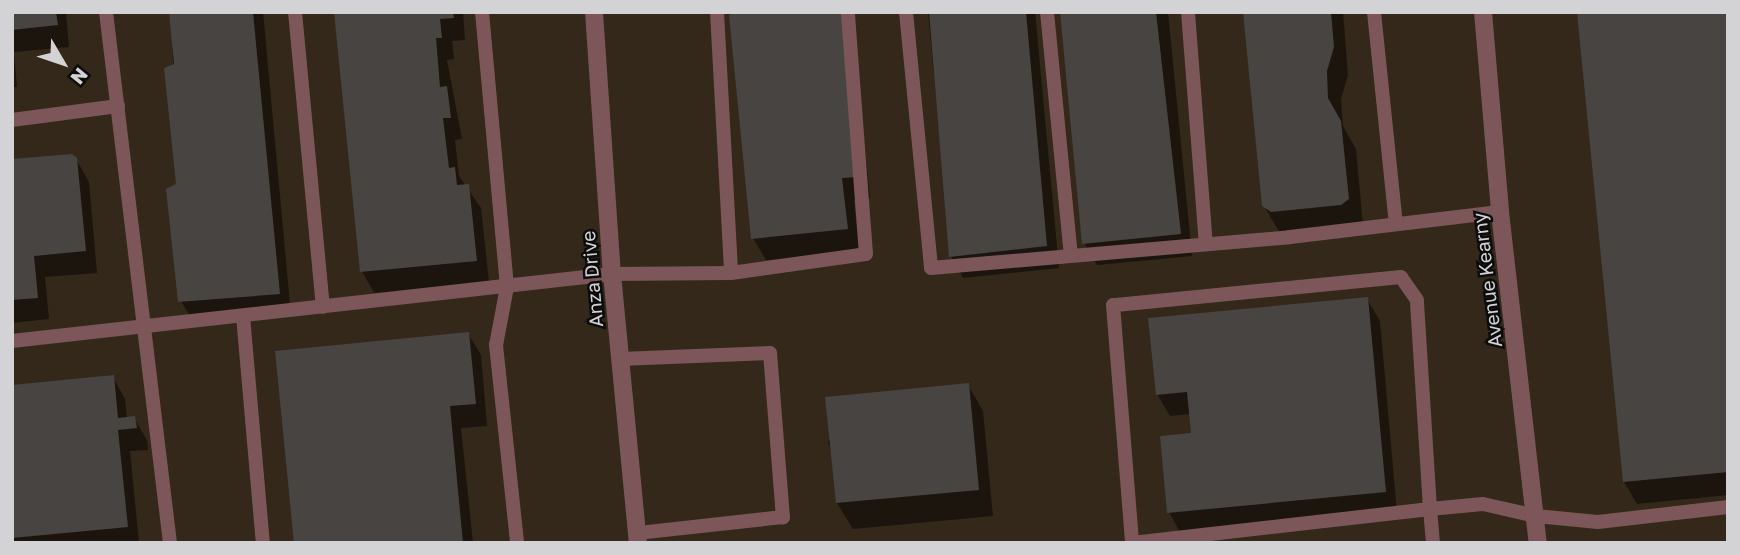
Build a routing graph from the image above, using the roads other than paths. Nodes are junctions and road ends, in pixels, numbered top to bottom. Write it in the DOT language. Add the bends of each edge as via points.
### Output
graph roads {
  1 [pos="106,12"];
  2 [pos="295,12"];
  3 [pos="482,12"];
  4 [pos="594,12"];
  5 [pos="717,12"];
  6 [pos="848,12"];
  7 [pos="906,12"];
  8 [pos="1047,12"];
  9 [pos="1188,12"];
  10 [pos="1374,12"];
  11 [pos="1483,12"];
  12 [pos="118,106"];
  13 [pos="12,120"];
  14 [pos="1500,212"];
  15 [pos="1396,224"];
  16 [pos="1206,244"];
  17 [pos="1071,256"];
  18 [pos="731,272"];
  19 [pos="612,274"];
  20 [pos="507,287"];
  21 [pos="323,307"];
  22 [pos="243,316"];
  23 [pos="142,328"];
  24 [pos="12,341"];
  25 [pos="620,359"];
  26 [pos="1728,507"];
  27 [pos="1430,509"];
  28 [pos="1536,516"];
  29 [pos="637,538"];
  30 [pos="170,543"];
  31 [pos="262,543"];
  32 [pos="517,543"];
  33 [pos="1433,543"];
  34 [pos="1538,543"];
  1 -- 12 [label="lane"];
  2 -- 21 [label="lane"];
  3 -- 20 [label="lane"];
  4 -- 19 [label="street, Anza Drive"];
  5 -- 18 [label="lane"];
  6 -- 18 [label="lane" via="866,254"];
  7 -- 17 [label="lane" via="931,268"];
  8 -- 17 [label="lane"];
  9 -- 16 [label="lane"];
  10 -- 15 [label="lane"];
  11 -- 14 [label="street, Avenue Kearny"];
  12 -- 13 [label="lane"];
  12 -- 23 [label="lane"];
  14 -- 15 [label="lane"];
  14 -- 28 [label="street, Avenue Kearny"];
  15 -- 16 [label="lane"];
  16 -- 17 [label="lane"];
  18 -- 19 [label="lane"];
  19 -- 20 [label="lane"];
  19 -- 25 [label="street, Anza Drive"];
  20 -- 21 [label="lane"];
  20 -- 32 [label="lane" via="496,345"];
  21 -- 22 [label="lane"];
  22 -- 23 [label="lane"];
  22 -- 31 [label="lane"];
  23 -- 24 [label="lane"];
  23 -- 30 [label="lane"];
  25 -- 29 [label="street, Anza Drive"];
  25 -- 29 [label="lane" via="770,353 783,517"];
  26 -- 28 [label="lane" via="1598,522"];
  27 -- 27 [label="lane" via="1132,543 1113,305 1401,276 1417,300"];
  27 -- 28 [label="lane" via="1483,504"];
  27 -- 33 [label="lane"];
  28 -- 34 [label="street, Avenue Kearny"];
}
